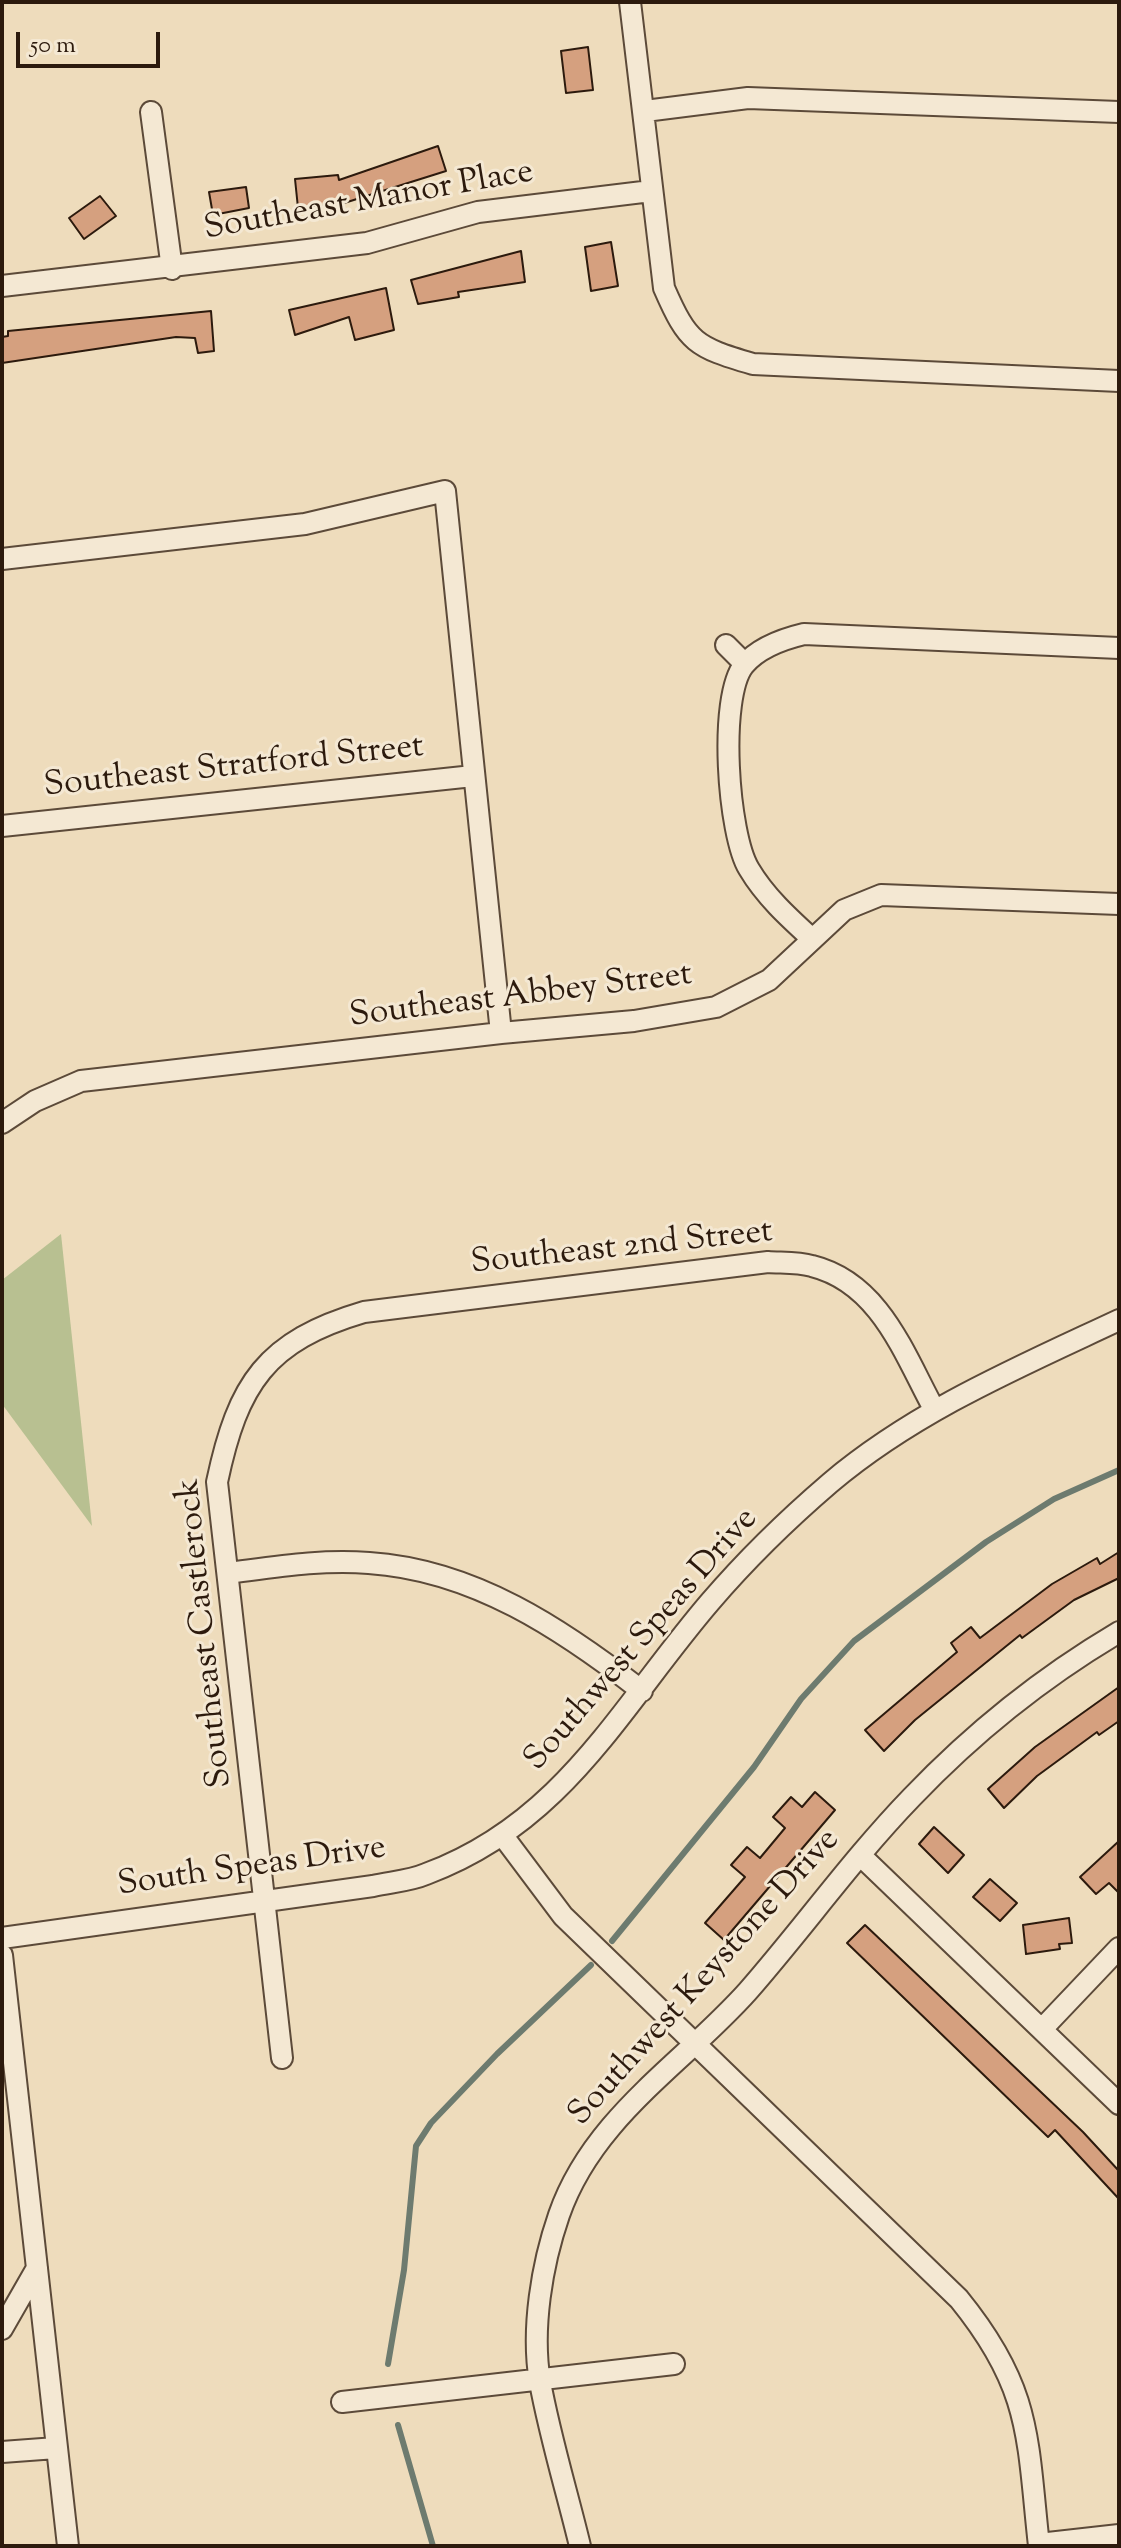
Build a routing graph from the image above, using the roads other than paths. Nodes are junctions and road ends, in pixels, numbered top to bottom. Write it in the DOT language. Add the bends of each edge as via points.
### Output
graph roads {
  1 [pos="630,2"];
  2 [pos="645,111"];
  3 [pos="151,112"];
  4 [pos="1119,112"];
  5 [pos="651,191"];
  6 [pos="172,269"];
  7 [pos="2,286"];
  8 [pos="1119,381"];
  9 [pos="2,559"];
  10 [pos="726,645"];
  11 [pos="1119,648"];
  12 [pos="745,664"];
  13 [pos="473,776"];
  14 [pos="2,826"];
  15 [pos="1119,904"];
  16 [pos="811,938"];
  17 [pos="501,1033"];
  18 [pos="2,1123"];
  19 [pos="341,1319"];
  20 [pos="1119,1320"];
  21 [pos="934,1409"];
  22 [pos="228,1573"];
  23 [pos="1119,1632"];
  24 [pos="642,1691"];
  25 [pos="503,1836"];
  26 [pos="860,1855"];
  27 [pos="267,1899"];
  28 [pos="2,1938"];
  29 [pos="1119,1948"];
  30 [pos="2,1955"];
  31 [pos="1042,2029"];
  32 [pos="694,2043"];
  33 [pos="282,2058"];
  34 [pos="1119,2104"];
  35 [pos="37,2268"];
  36 [pos="2,2329"];
  37 [pos="674,2364"];
  38 [pos="539,2379"];
  39 [pos="342,2402"];
  40 [pos="56,2448"];
  41 [pos="2,2452"];
  42 [pos="1119,2535"];
  43 [pos="1039,2545"];
  44 [pos="68,2546"];
  45 [pos="580,2546"];
  1 -- 2 [label="street"];
  2 -- 4 [label="street" via="748,98"];
  2 -- 5 [label="street"];
  3 -- 6 [label="street"];
  5 -- 6 [label="street, Southeast Manor Place" via="478,212 367,243"];
  5 -- 8 [label="street" via="664,288 682,330 713,352 753,364"];
  6 -- 7 [label="street, Southeast Manor Place"];
  9 -- 13 [label="street" via="305,524 445,491"];
  10 -- 12 [label="street"];
  11 -- 12 [label="street" via="804,634 777,641"];
  12 -- 16 [label="street" via="732,689 726,733 738,831 747,867 772,902"];
  13 -- 14 [label="street, Southeast Stratford Street"];
  13 -- 17 [label="street"];
  15 -- 16 [label="street, Southeast Abbey Street" via="881,895 844,910"];
  16 -- 17 [label="street, Southeast Abbey Street" via="769,980 716,1007 634,1021"];
  17 -- 18 [label="street, Southeast Abbey Street" via="81,1081"];
  19 -- 21 [label="street, Southeast 2nd Street" via="768,1262 812,1266 851,1282 880,1309"];
  19 -- 22 [label="street, Southeast Castlerock" via="291,1341 243,1397 217,1482"];
  20 -- 21 [label="street, Southwest Speas Drive"];
  21 -- 24 [label="street, Southwest Speas Drive" via="831,1482 766,1543 709,1603"];
  22 -- 24 [label="street" via="311,1563 371,1563 436,1576 531,1613 571,1636"];
  22 -- 27 [label="street, Southeast Castlerock"];
  23 -- 26 [label="street, Southwest Keystone Drive" via="1070,1661 979,1732"];
  24 -- 25 [label="street, Southwest Speas Drive" via="559,1791"];
  25 -- 27 [label="street, South Speas Drive" via="425,1875"];
  25 -- 32 [label="street" via="563,1916"];
  26 -- 31 [label="street"];
  26 -- 32 [label="street, Southwest Keystone Drive" via="746,1993"];
  27 -- 28 [label="street, South Speas Drive"];
  27 -- 33 [label="street, Southeast Castlerock"];
  29 -- 31 [label="street"];
  30 -- 35 [label="street"];
  31 -- 34 [label="street"];
  32 -- 38 [label="street, Southwest Keystone Drive" via="606,2132 559,2214 539,2316"];
  32 -- 43 [label="street" via="959,2299 991,2339 1015,2384 1027,2427"];
  35 -- 36 [label="street"];
  35 -- 40 [label="street"];
  37 -- 38 [label="street"];
  38 -- 39 [label="street"];
  38 -- 45 [label="street, Southwest Keystone Drive"];
  40 -- 41 [label="street"];
  40 -- 44 [label="street"];
  42 -- 43 [label="street"];
}
